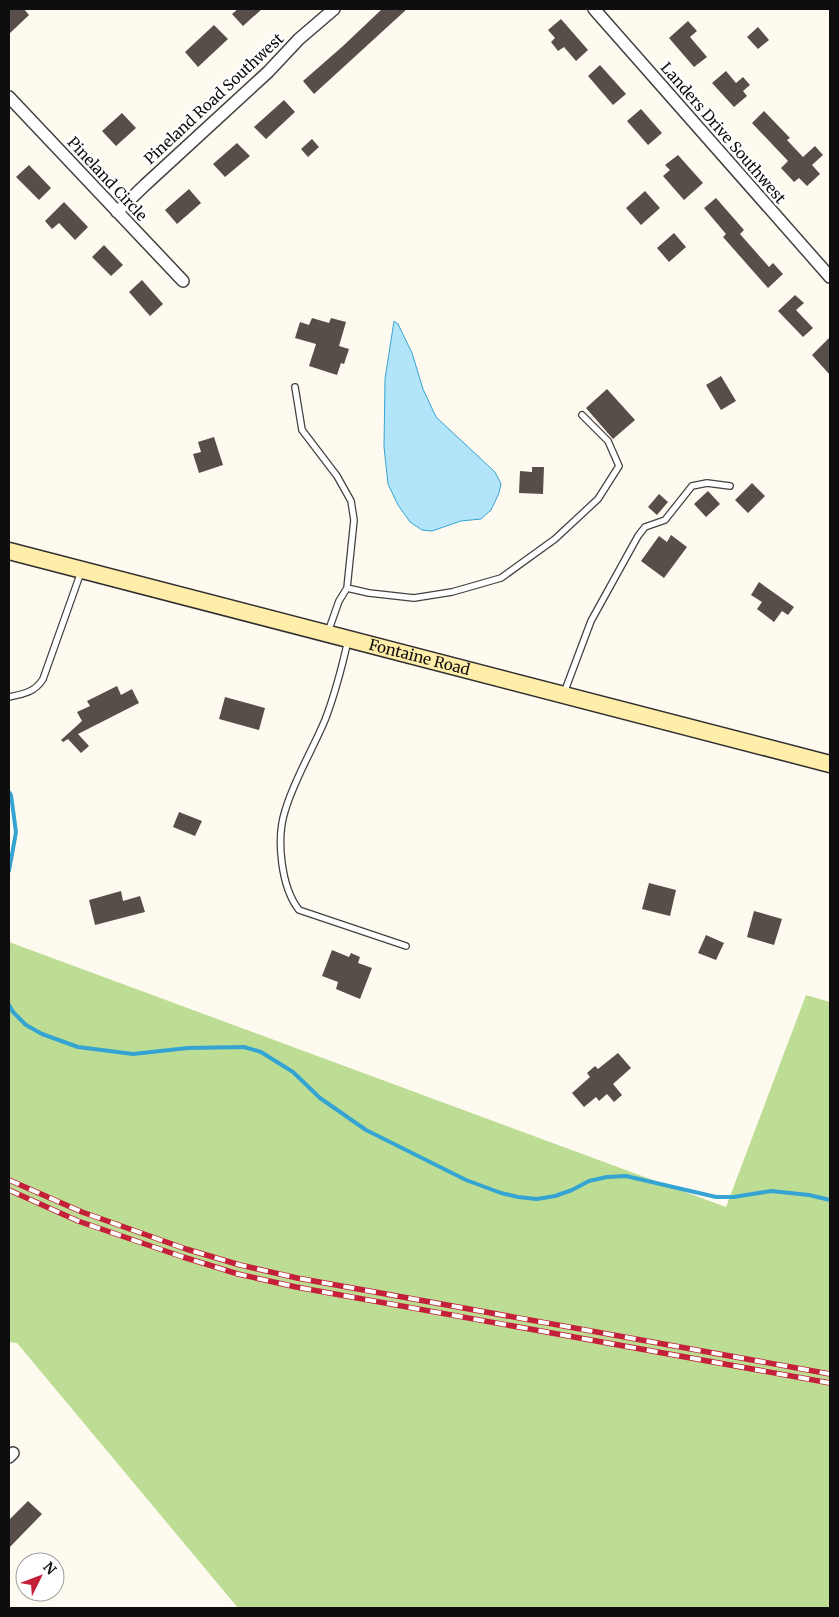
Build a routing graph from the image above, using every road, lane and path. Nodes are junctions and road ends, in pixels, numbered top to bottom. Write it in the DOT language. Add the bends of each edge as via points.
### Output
graph roads {
  1 [pos="334,9"];
  2 [pos="594,9"];
  3 [pos="9,97"];
  4 [pos="117,212"];
  5 [pos="830,277"];
  6 [pos="183,281"];
  7 [pos="295,387"];
  8 [pos="582,415"];
  9 [pos="730,486"];
  10 [pos="9,551"];
  11 [pos="82,570"];
  12 [pos="347,588"];
  13 [pos="327,634"];
  14 [pos="348,640"];
  15 [pos="563,695"];
  16 [pos="9,697"];
  17 [pos="830,764"];
  18 [pos="406,946"];
  1 -- 4 [label="street, Pineland Road Southwest"];
  2 -- 5 [label="street, Landers Drive Southwest"];
  3 -- 4 [label="street, Pineland Circle"];
  4 -- 6 [label="street, Pineland Circle"];
  7 -- 12 [label="lane" via="302,430 351,500 354,520"];
  8 -- 12 [label="lane" via="608,441 619,466 598,499 555,539 501,578 452,592 414,598"];
  9 -- 15 [label="lane" via="707,483 692,486 665,520 645,527 591,622"];
  10 -- 11 [label="main road, Fontaine Road"];
  11 -- 13 [label="main road, Fontaine Road"];
  11 -- 16 [label="lane" via="43,679 28,693"];
  12 -- 13 [label="lane"];
  13 -- 14 [label="main road, Fontaine Road"];
  14 -- 15 [label="main road, Fontaine Road"];
  14 -- 18 [label="lane" via="328,712 284,812 281,836 283,872 292,902 299,910"];
  15 -- 17 [label="main road, Fontaine Road"];
}
